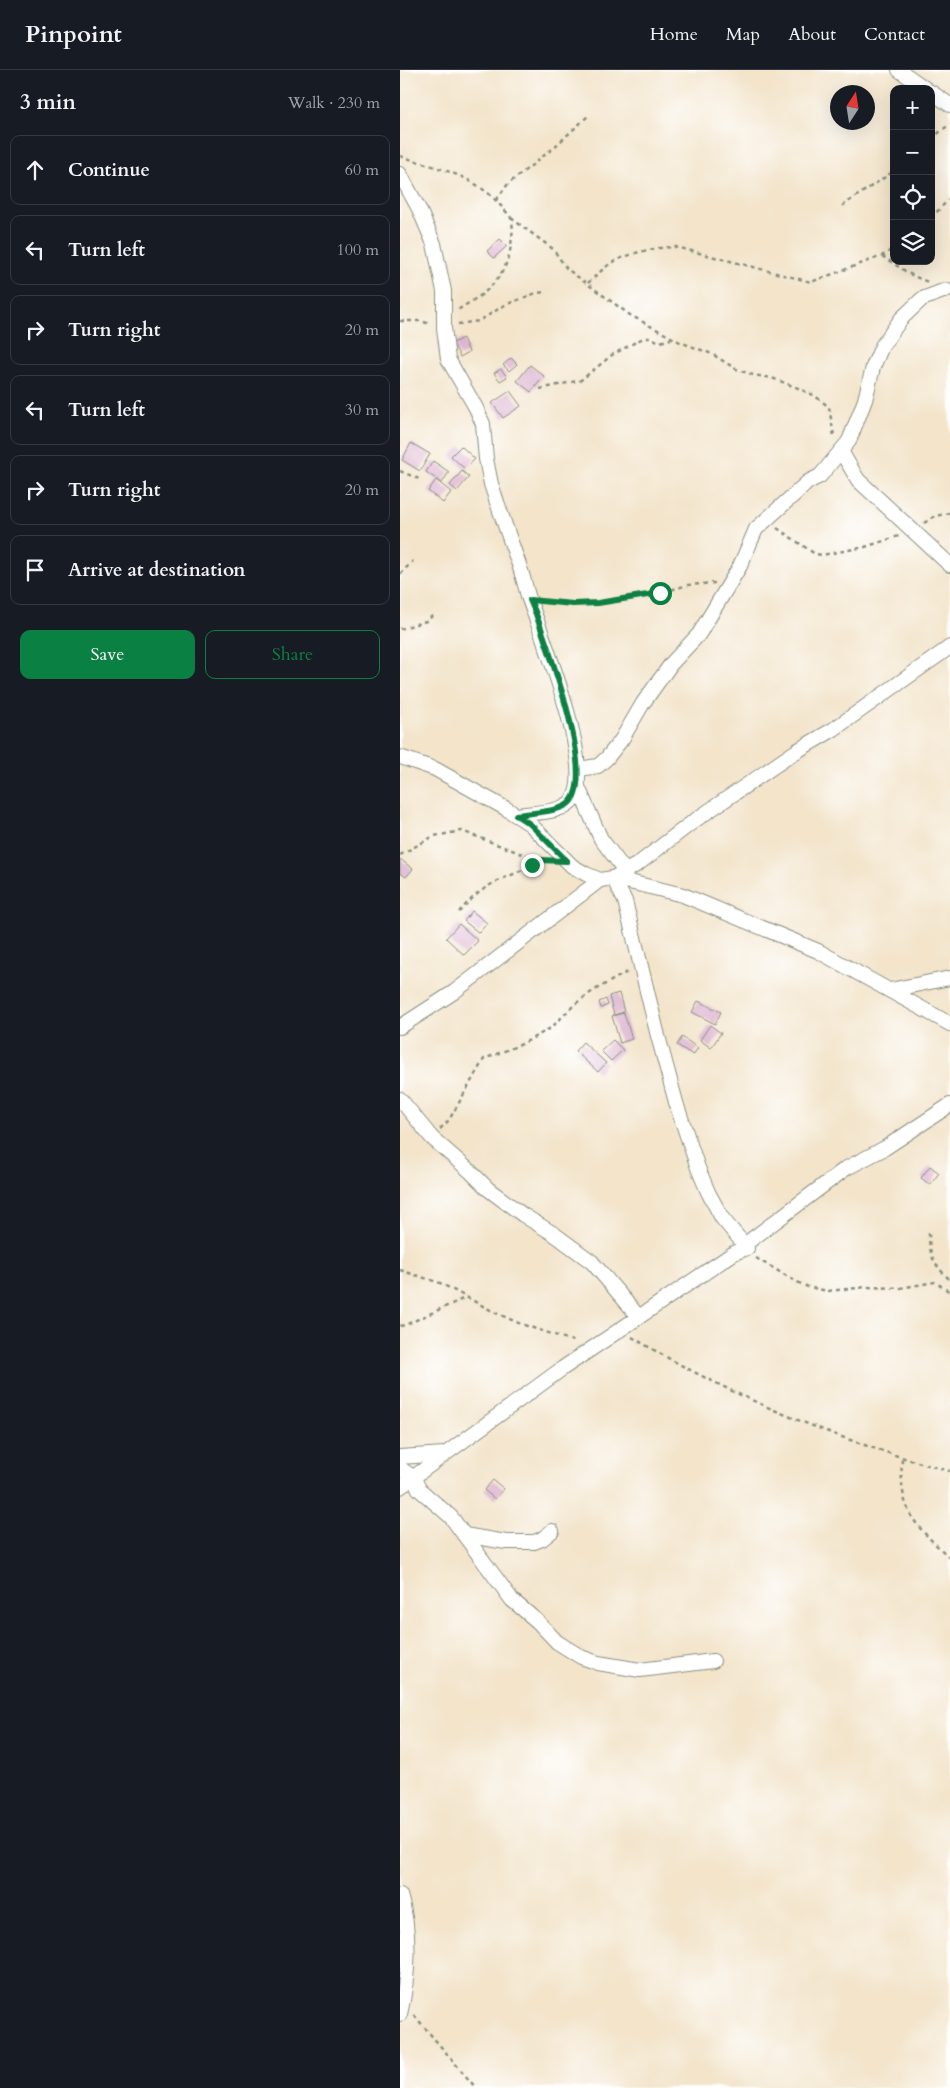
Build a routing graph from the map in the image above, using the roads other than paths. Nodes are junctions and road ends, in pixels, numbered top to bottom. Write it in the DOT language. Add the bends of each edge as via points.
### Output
graph roads {
  1 [pos="899,70"];
  2 [pos="920,85"];
  3 [pos="935,95"];
  4 [pos="950,106"];
  5 [pos="400,174"];
  6 [pos="946,290"];
  7 [pos="841,451"];
  8 [pos="950,565"];
  9 [pos="947,654"];
  10 [pos="400,757"];
  11 [pos="579,769"];
  12 [pos="578,787"];
  13 [pos="516,815"];
  14 [pos="613,877"];
  15 [pos="950,978"];
  16 [pos="890,990"];
  17 [pos="950,1024"];
  18 [pos="400,1027"];
  19 [pos="400,1099"];
  20 [pos="950,1105"];
  21 [pos="745,1247"];
  22 [pos="639,1317"];
  23 [pos="444,1454"];
  24 [pos="400,1457"];
  25 [pos="400,1468"];
  26 [pos="414,1478"];
  27 [pos="400,1487"];
  28 [pos="552,1531"];
  29 [pos="464,1535"];
  30 [pos="713,1661"];
  31 [pos="400,1895"];
  32 [pos="403,1977"];
  33 [pos="402,2008"];
  1 -- 2 [label="street"];
  3 -- 4 [label="street"];
  5 -- 11 [label="street" via="420,209 434,244 444,291 448,359 483,424 491,484 571,725"];
  6 -- 7 [label="street" via="922,299 901,319 882,346 862,408 849,441"];
  7 -- 8 [label="street" via="854,476"];
  7 -- 11 [label="street" via="820,476 802,487 753,533 732,581 699,634 660,680 608,758 598,766"];
  9 -- 14 [label="street" via="795,752"];
  10 -- 13 [label="street" via="435,769"];
  11 -- 12 [label="street"];
  12 -- 13 [label="street" via="574,798 558,809"];
  12 -- 14 [label="street" via="601,839"];
  13 -- 14 [label="street" via="530,824 572,866"];
  14 -- 16 [label="street" via="683,895 818,951"];
  14 -- 18 [label="street"];
  14 -- 21 [label="street" via="625,901 677,1106 698,1168 722,1218"];
  15 -- 16 [label="street"];
  16 -- 17 [label="street"];
  19 -- 22 [label="street" via="432,1138 488,1189 592,1262"];
  20 -- 21 [label="street" via="845,1169"];
  21 -- 22 [label="street"];
  22 -- 23 [label="street"];
  23 -- 24 [label="street"];
  23 -- 26 [label="street"];
  25 -- 26 [label="street"];
  26 -- 27 [label="street"];
  26 -- 29 [label="street" via="420,1489 440,1506"];
  28 -- 29 [label="street" via="534,1542 506,1542"];
  29 -- 30 [label="street" via="512,1600 556,1642 581,1657 640,1670"];
  31 -- 32 [label="street" via="406,1939"];
  32 -- 33 [label="street"];
}
